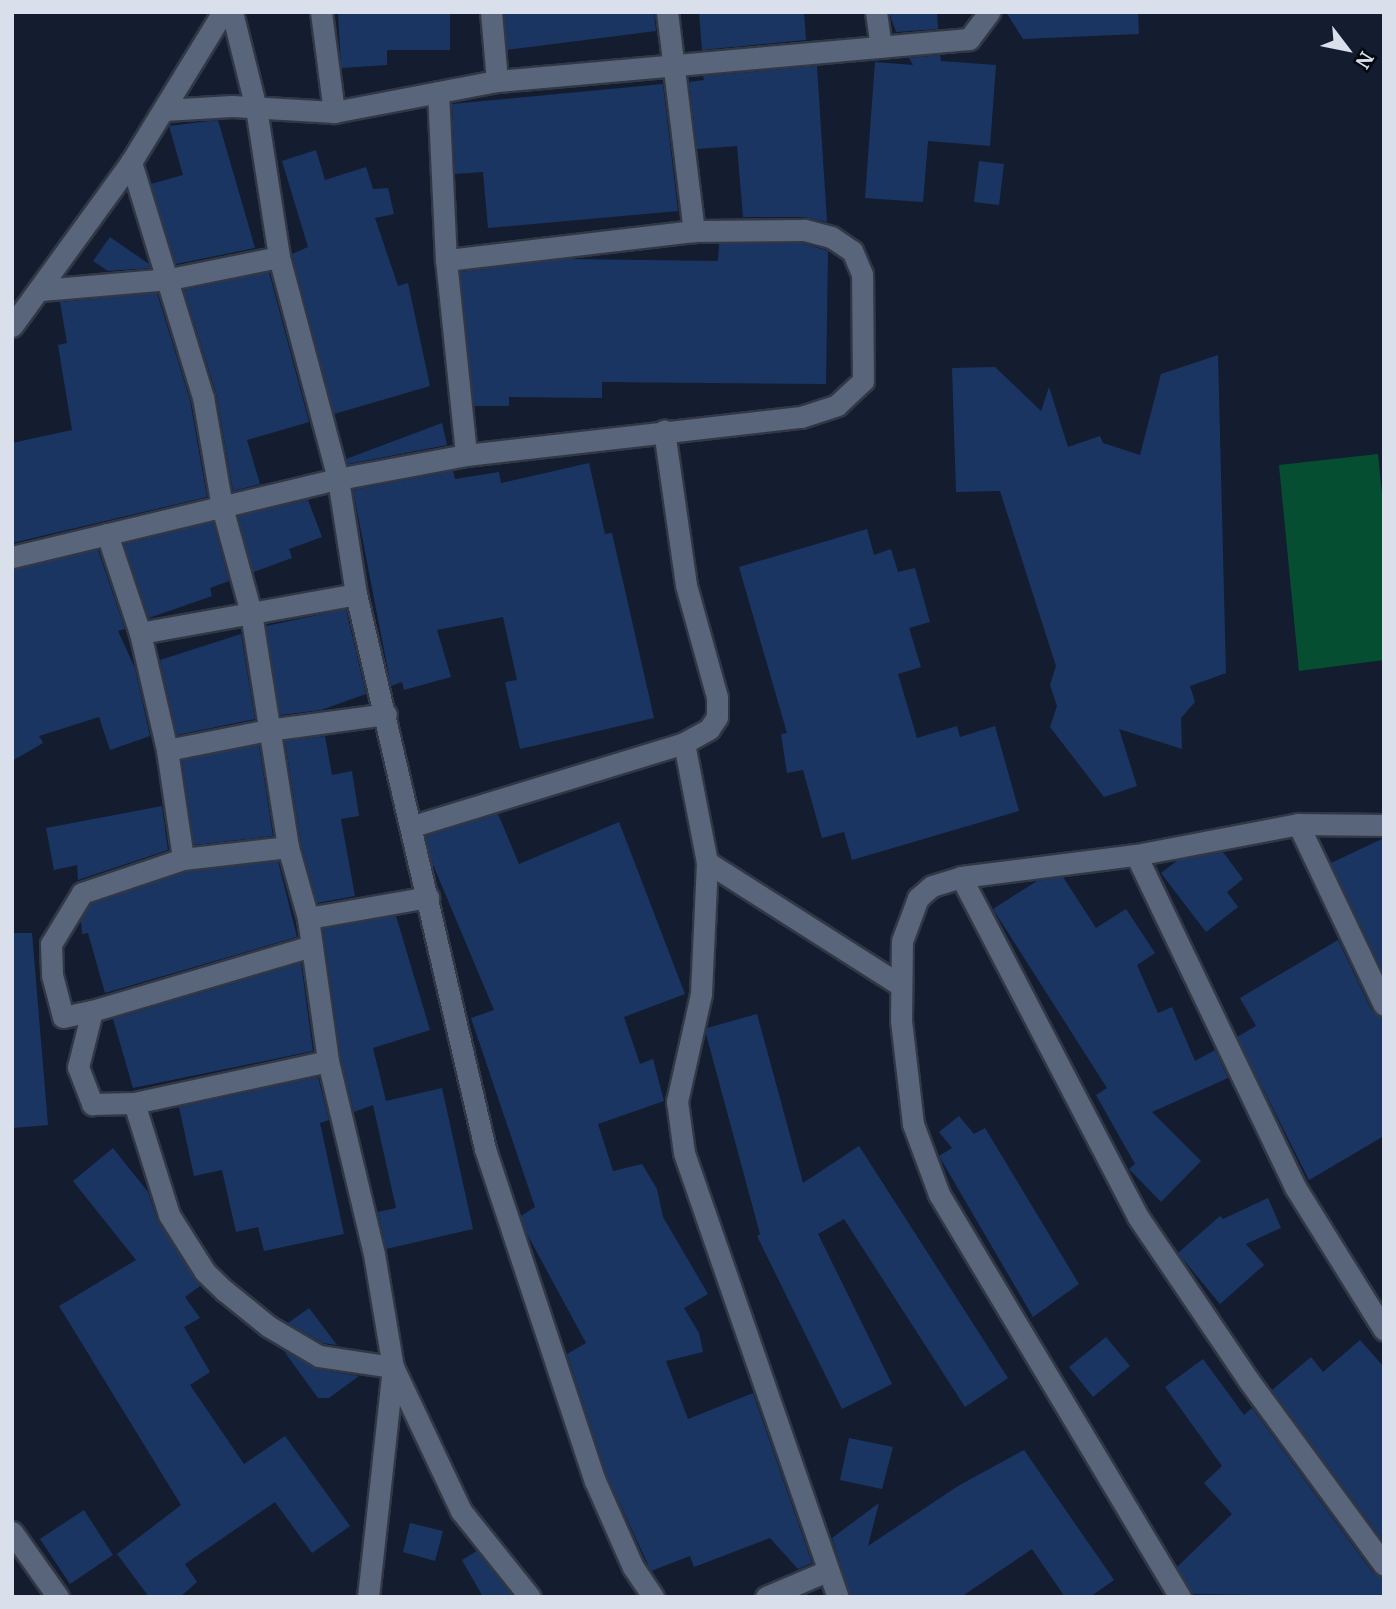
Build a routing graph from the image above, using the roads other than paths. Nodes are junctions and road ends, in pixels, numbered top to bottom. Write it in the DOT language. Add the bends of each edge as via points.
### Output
graph roads {
  1 [pos="223,12"];
  2 [pos="232,12"];
  3 [pos="321,12"];
  4 [pos="491,12"];
  5 [pos="667,12"];
  6 [pos="876,12"];
  7 [pos="989,12"];
  8 [pos="881,47"];
  9 [pos="673,62"];
  10 [pos="497,81"];
  11 [pos="438,92"];
  12 [pos="256,108"];
  13 [pos="164,110"];
  14 [pos="334,112"];
  15 [pos="131,162"];
  16 [pos="694,231"];
  17 [pos="279,257"];
  18 [pos="446,260"];
  19 [pos="170,279"];
  20 [pos="41,290"];
  21 [pos="12,326"];
  22 [pos="664,430"];
  23 [pos="466,455"];
  24 [pos="338,479"];
  25 [pos="222,508"];
  26 [pos="107,534"];
  27 [pos="12,557"];
  28 [pos="356,594"];
  29 [pos="251,613"];
  30 [pos="140,633"];
  31 [pos="386,714"];
  32 [pos="268,730"];
  33 [pos="684,743"];
  34 [pos="167,750"];
  35 [pos="1298,824"];
  36 [pos="1384,825"];
  37 [pos="413,826"];
  38 [pos="288,847"];
  39 [pos="1136,855"];
  40 [pos="183,859"];
  41 [pos="707,862"];
  42 [pos="961,877"];
  43 [pos="428,897"];
  44 [pos="308,918"];
  45 [pos="312,946"];
  46 [pos="901,985"];
  47 [pos="1384,1005"];
  48 [pos="92,1012"];
  49 [pos="328,1060"];
  50 [pos="134,1103"];
  51 [pos="1384,1330"];
  52 [pos="393,1367"];
  53 [pos="12,1532"];
  54 [pos="1384,1565"];
  55 [pos="827,1572"];
  56 [pos="58,1597"];
  57 [pos="368,1597"];
  58 [pos="530,1597"];
  59 [pos="653,1597"];
  60 [pos="766,1597"];
  61 [pos="838,1597"];
  62 [pos="1180,1597"];
  1 -- 13 [label="street"];
  2 -- 12 [label="street"];
  3 -- 14 [label="street"];
  4 -- 10 [label="street"];
  5 -- 9 [label="street"];
  6 -- 8 [label="street"];
  7 -- 8 [label="street" via="969,38"];
  8 -- 9 [label="street"];
  9 -- 10 [label="street"];
  9 -- 16 [label="street"];
  10 -- 11 [label="street"];
  11 -- 14 [label="street"];
  11 -- 18 [label="street"];
  12 -- 13 [label="street"];
  12 -- 14 [label="street"];
  12 -- 17 [label="street"];
  13 -- 15 [label="street"];
  15 -- 19 [label="street"];
  15 -- 20 [label="street"];
  16 -- 18 [label="street"];
  16 -- 22 [label="street" via="804,230 831,237 852,251 862,274 863,381 837,405 801,418"];
  17 -- 19 [label="street"];
  17 -- 24 [label="street"];
  18 -- 23 [label="street"];
  19 -- 20 [label="street"];
  19 -- 25 [label="street" via="202,397"];
  20 -- 21 [label="street"];
  22 -- 23 [label="street"];
  22 -- 33 [label="street" via="686,585 717,697 717,717 709,729"];
  23 -- 24 [label="street"];
  24 -- 25 [label="street"];
  24 -- 28 [label="street"];
  25 -- 26 [label="street"];
  25 -- 29 [label="street"];
  26 -- 27 [label="street"];
  26 -- 30 [label="street"];
  28 -- 29 [label="street"];
  28 -- 31 [label="street"];
  29 -- 30 [label="street"];
  29 -- 32 [label="street"];
  30 -- 34 [label="street"];
  31 -- 32 [label="street"];
  31 -- 37 [label="street"];
  32 -- 34 [label="street"];
  32 -- 38 [label="street"];
  33 -- 37 [label="street"];
  33 -- 41 [label="street"];
  34 -- 40 [label="street"];
  35 -- 36 [label="street"];
  35 -- 39 [label="street"];
  35 -- 47 [label="street"];
  37 -- 43 [label="street"];
  38 -- 40 [label="street"];
  38 -- 44 [label="street"];
  39 -- 42 [label="street"];
  39 -- 51 [label="street" via="1295,1187"];
  40 -- 48 [label="street" via="82,893 51,944 52,975 63,1017"];
  41 -- 46 [label="street"];
  41 -- 55 [label="street" via="701,994 677,1101 684,1153"];
  42 -- 46 [label="street" via="932,886 918,898 902,941"];
  42 -- 54 [label="street" via="1138,1217 1249,1381"];
  43 -- 44 [label="street"];
  43 -- 59 [label="street" via="485,1149 566,1402 628,1555"];
  44 -- 45 [label="street"];
  45 -- 48 [label="street"];
  45 -- 49 [label="street"];
  46 -- 62 [label="street" via="913,1124 939,1194"];
  48 -- 50 [label="street" via="78,1067 92,1104"];
  49 -- 50 [label="street"];
  49 -- 52 [label="street" via="374,1254"];
  50 -- 52 [label="street" via="169,1215 205,1272 268,1326 319,1356"];
  52 -- 57 [label="street"];
  52 -- 58 [label="street" via="461,1511"];
  53 -- 56 [label="street"];
  55 -- 60 [label="street"];
  55 -- 61 [label="street"];
}
